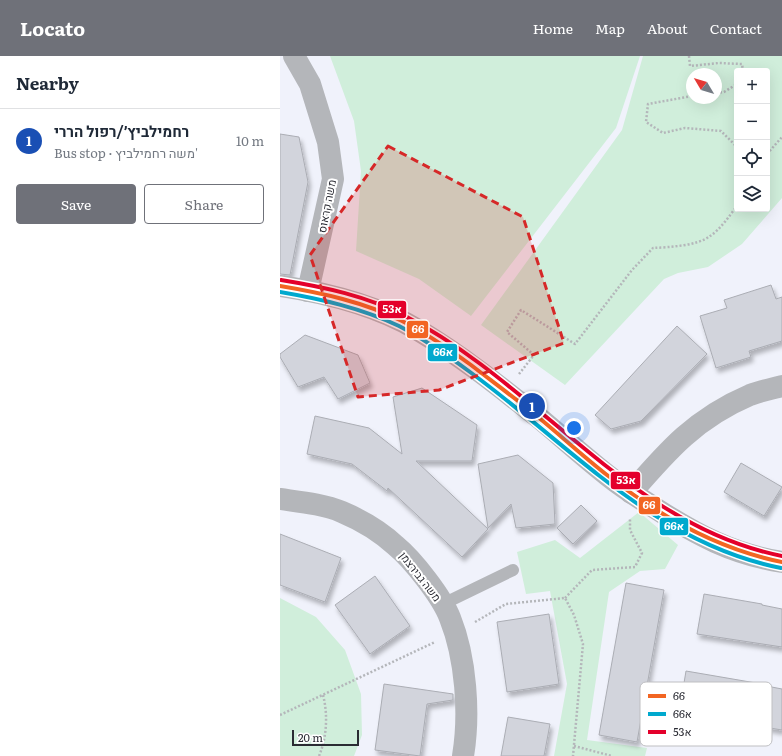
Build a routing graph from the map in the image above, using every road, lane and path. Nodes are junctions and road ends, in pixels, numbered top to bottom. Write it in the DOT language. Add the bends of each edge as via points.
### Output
graph roads {
  1 [pos="294,56"];
  2 [pos="689,56"];
  3 [pos="743,68"];
  4 [pos="734,86"];
  5 [pos="722,92"];
  6 [pos="686,97"];
  7 [pos="782,137"];
  8 [pos="734,144"];
  9 [pos="770,151"];
  10 [pos="734,210"];
  11 [pos="280,286"];
  12 [pos="308,291"];
  13 [pos="782,386"];
  14 [pos="505,392"];
  15 [pos="631,493"];
  16 [pos="280,500"];
  17 [pos="782,562"];
  18 [pos="513,570"];
  19 [pos="565,598"];
  20 [pos="443,604"];
  21 [pos="455,633"];
  22 [pos="323,695"];
  23 [pos="280,715"];
  24 [pos="574,746"];
  25 [pos="320,756"];
  26 [pos="463,756"];
  27 [pos="573,756"];
  28 [pos="612,756"];
  1 -- 12 [label="street, משה קראוס" via="310,84 328,142 333,179"];
  2 -- 3 [label="path" via="690,66 719,63 742,64"];
  4 -- 5 [label="path"];
  6 -- 8 [label="path" via="648,104 646,122 663,133 685,128 721,132"];
  7 -- 9 [label="path"];
  10 -- 14 [label="path" via="710,237 688,245 653,248 632,270 575,344 521,310 507,332 534,355"];
  11 -- 12 [label="street"];
  12 -- 14 [label="street" via="363,305 417,329"];
  13 -- 15 [label="street" via="751,395 700,422 665,454"];
  14 -- 15 [label="street"];
  15 -- 17 [label="street" via="713,541 754,557"];
  15 -- 19 [label="path" via="630,530 642,553 635,567 592,570"];
  16 -- 20 [label="street, משה גבירצמן" via="309,503 342,512 368,526 397,546 418,569"];
  18 -- 20 [label="lane"];
  19 -- 21 [label="path" via="506,604"];
  19 -- 24 [label="path" via="574,615 583,644"];
  20 -- 21 [label="street, משה גבירצמן"];
  21 -- 22 [label="path"];
  21 -- 26 [label="street, משה גבירצמן" via="460,651 466,712"];
  22 -- 23 [label="path"];
  22 -- 25 [label="path" via="326,708 325,730 324,746"];
  24 -- 27 [label="path"];
  24 -- 28 [label="path"];
}
